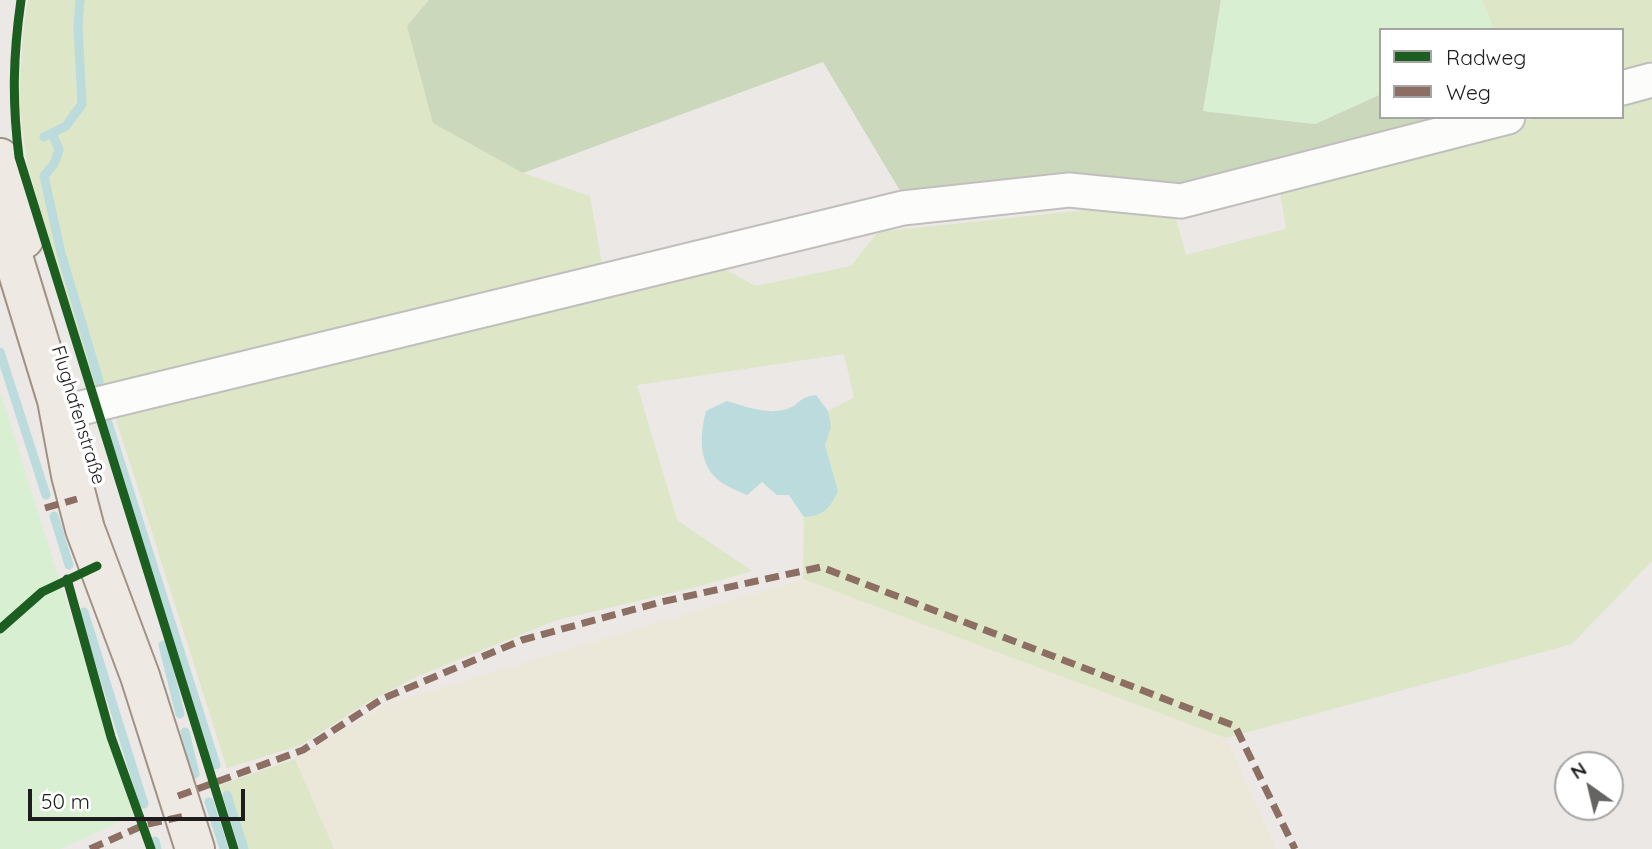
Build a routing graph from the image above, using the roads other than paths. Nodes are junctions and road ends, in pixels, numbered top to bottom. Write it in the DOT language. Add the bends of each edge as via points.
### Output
graph roads {
  1 [pos="1652,80"];
  2 [pos="1624,87"];
  3 [pos="1500,119"];
  4 [pos="0,158"];
  5 [pos="0,214"];
  6 [pos="77,409"];
  7 [pos="140,677"];
  8 [pos="195,849"];
  1 -- 2 [label="lane"];
  3 -- 6 [label="lane" via="1181,201 1069,190 903,208"];
  4 -- 6 [label="main road, Flughafenstraße"];
  5 -- 7 [label="main road, Flughafenstraße" via="57,400 85,529"];
  6 -- 7 [label="main road, Flughafenstraße" via="118,558"];
  7 -- 8 [label="main road, Flughafenstraße"];
}
